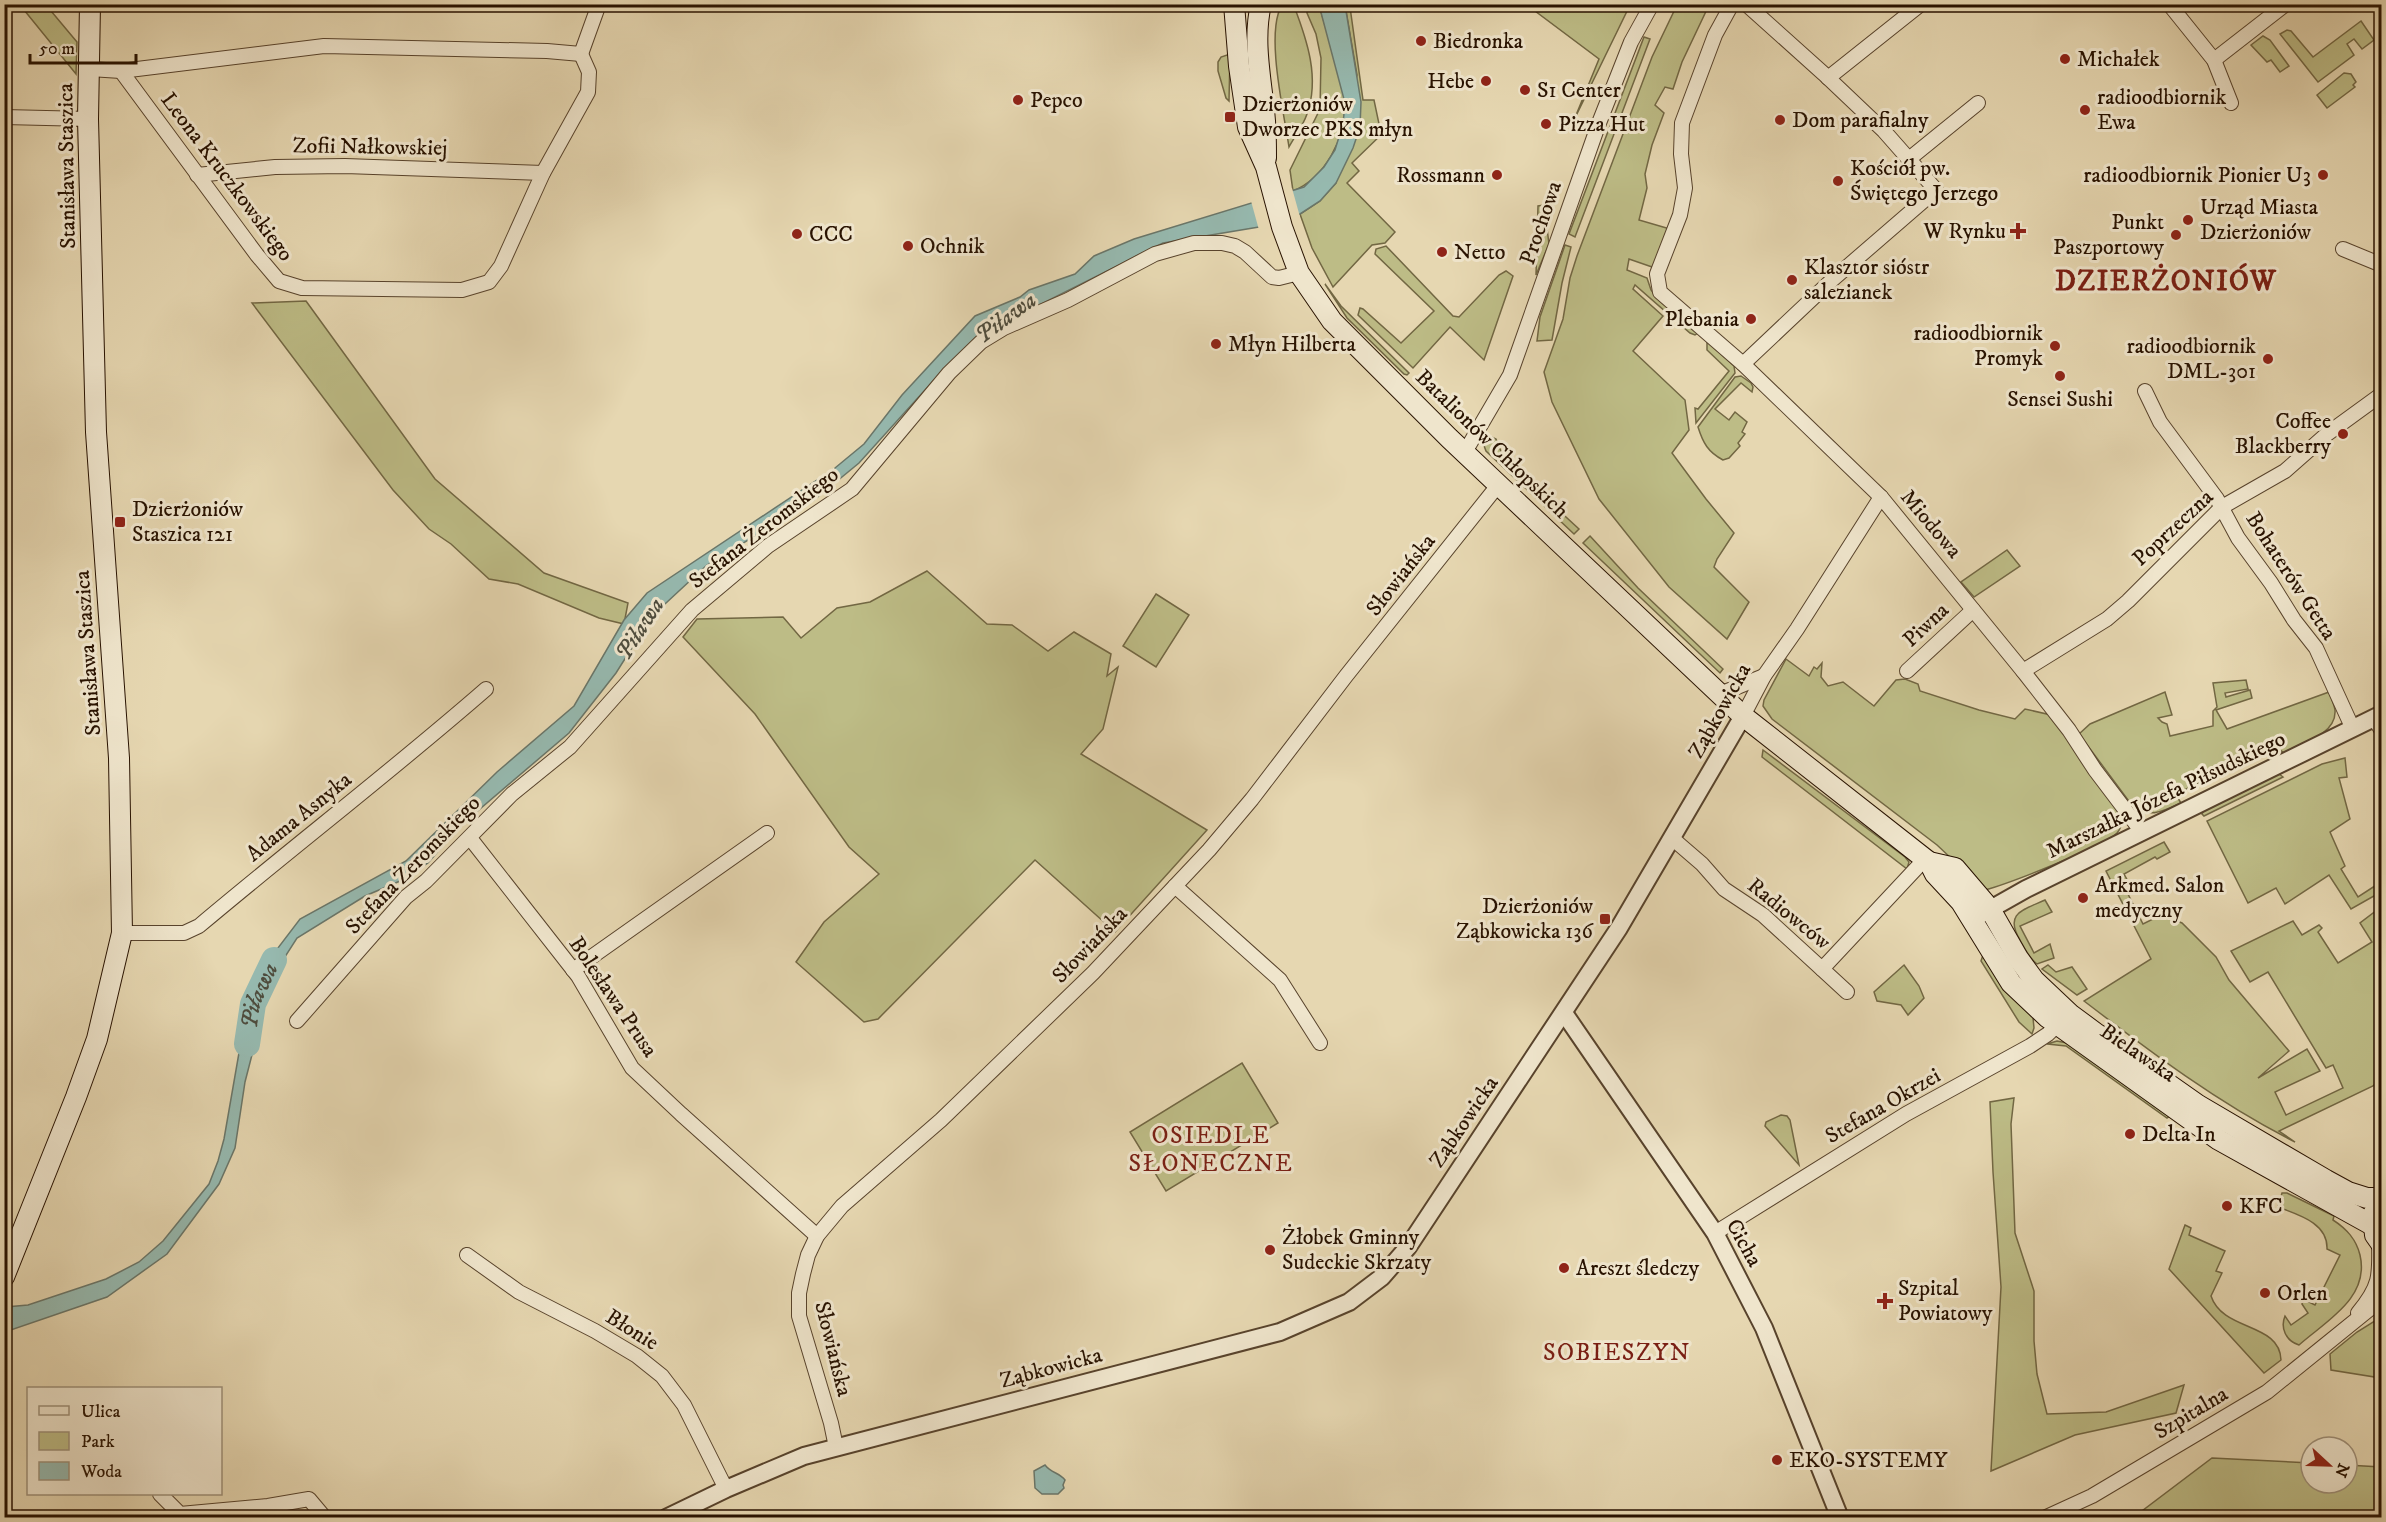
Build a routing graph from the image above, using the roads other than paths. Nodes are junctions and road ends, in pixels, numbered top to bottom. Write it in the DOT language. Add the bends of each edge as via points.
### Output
graph roads {
  1 [pos="90,4"];
  2 [pos="599,4"];
  3 [pos="1234,4"];
  4 [pos="1261,4"];
  5 [pos="1652,4"];
  6 [pos="1732,4"];
  7 [pos="1746,4"];
  8 [pos="1921,4"];
  9 [pos="2169,4"];
  10 [pos="2286,4"];
  11 [pos="580,54"];
  12 [pos="2214,60"];
  13 [pos="90,69"];
  14 [pos="121,71"];
  15 [pos="1828,78"];
  16 [pos="1978,103"];
  17 [pos="2232,103"];
  18 [pos="4,117"];
  19 [pos="88,119"];
  20 [pos="1909,159"];
  21 [pos="1266,167"];
  22 [pos="543,173"];
  23 [pos="197,175"];
  24 [pos="2343,249"];
  25 [pos="2382,265"];
  26 [pos="1299,273"];
  27 [pos="1743,364"];
  28 [pos="2145,391"];
  29 [pos="2382,394"];
  30 [pos="1465,452"];
  31 [pos="1499,484"];
  32 [pos="1881,497"];
  33 [pos="2222,507"];
  34 [pos="1973,610"];
  35 [pos="1907,671"];
  36 [pos="2023,671"];
  37 [pos="1764,676"];
  38 [pos="486,689"];
  39 [pos="1720,694"];
  40 [pos="1743,716"];
  41 [pos="2379,721"];
  42 [pos="2353,729"];
  43 [pos="2142,832"];
  44 [pos="767,833"];
  45 [pos="470,838"];
  46 [pos="1673,839"];
  47 [pos="1927,861"];
  48 [pos="1175,886"];
  49 [pos="1989,909"];
  50 [pos="1972,920"];
  51 [pos="122,933"];
  52 [pos="1822,969"];
  53 [pos="573,970"];
  54 [pos="1847,992"];
  55 [pos="1564,1013"];
  56 [pos="2064,1019"];
  57 [pos="297,1021"];
  58 [pos="1320,1043"];
  59 [pos="2162,1089"];
  60 [pos="2382,1198"];
  61 [pos="1715,1233"];
  62 [pos="817,1236"];
  63 [pos="2378,1238"];
  64 [pos="466,1255"];
  65 [pos="4,1277"];
  66 [pos="2382,1299"];
  67 [pos="2348,1326"];
  68 [pos="836,1447"];
  69 [pos="726,1489"];
  70 [pos="161,1495"];
  71 [pos="325,1518"];
  72 [pos="666,1518"];
  73 [pos="1840,1518"];
  74 [pos="2044,1518"];
  1 -- 13 [label="main road, Stanisława Staszica"];
  2 -- 11 [label="street"];
  3 -- 21 [label="main road, Batalionów Chłopskich" via="1248,127"];
  4 -- 21 [label="main road, Batalionów Chłopskich" via="1257,51"];
  5 -- 30 [label="street, Prochowa" via="1631,42 1599,123 1510,375"];
  6 -- 27 [label="street, Miodowa" via="1715,35 1682,123 1685,188 1657,284 1660,292"];
  7 -- 15 [label="street"];
  8 -- 15 [label="street"];
  9 -- 12 [label="street"];
  10 -- 12 [label="street"];
  11 -- 14 [label="street" via="324,46"];
  11 -- 22 [label="street, Leona Kruczkowskiego" via="589,72 588,92"];
  12 -- 17 [label="street"];
  13 -- 14 [label="street"];
  13 -- 19 [label="main road, Stanisława Staszica"];
  14 -- 23 [label="street, Leona Kruczkowskiego"];
  15 -- 20 [label="street"];
  16 -- 20 [label="street"];
  18 -- 19 [label="street"];
  19 -- 51 [label="main road, Stanisława Staszica" via="96,432 119,758"];
  20 -- 27 [label="street" via="1936,190"];
  21 -- 26 [label="main road, Batalionów Chłopskich"];
  22 -- 23 [label="street, Zofii Nałkowskiej" via="345,166 275,167"];
  22 -- 23 [label="street, Leona Kruczkowskiego" via="501,266 489,282 455,291 302,288 279,281"];
  24 -- 25 [label="street"];
  26 -- 30 [label="main road, Batalionów Chłopskich" via="1332,321"];
  26 -- 45 [label="street, Stefana Żeromskiego" via="1272,277 1235,246 1194,243 1155,254 981,342 949,373 852,489 768,546 692,610 570,747 512,794"];
  27 -- 32 [label="street, Miodowa"];
  28 -- 33 [label="street, Bohaterów Getta" via="2160,422"];
  29 -- 33 [label="street, Poprzeczna" via="2284,471"];
  30 -- 31 [label="main road, Batalionów Chłopskich"];
  31 -- 39 [label="main road, Batalionów Chłopskich"];
  31 -- 48 [label="street, Słowiańska" via="1252,799"];
  32 -- 34 [label="street, Miodowa"];
  32 -- 37 [label="street, Ząbkowicka"];
  33 -- 36 [label="street, Poprzeczna" via="2107,620"];
  33 -- 42 [label="street, Bohaterów Getta" via="2238,538 2316,648"];
  34 -- 35 [label="street, Piwna"];
  34 -- 36 [label="street, Miodowa"];
  36 -- 43 [label="street, Miodowa"];
  37 -- 39 [label="street"];
  37 -- 40 [label="street, Ząbkowicka"];
  38 -- 51 [label="street, Adama Asnyka" via="199,926 184,933"];
  39 -- 40 [label="main road, Batalionów Chłopskich"];
  40 -- 46 [label="street, Ząbkowicka"];
  40 -- 47 [label="main road, Bielawska"];
  41 -- 42 [label="street, Marszałka Józefa Piłsudskiego"];
  42 -- 43 [label="street, Marszałka Józefa Piłsudskiego"];
  43 -- 49 [label="street, Marszałka Józefa Piłsudskiego"];
  44 -- 53 [label="street"];
  45 -- 53 [label="street, Bolesława Prusa"];
  45 -- 57 [label="street, Stefana Żeromskiego" via="406,897"];
  46 -- 52 [label="street, Radiowców" via="1724,889 1763,915"];
  46 -- 55 [label="street, Ząbkowicka"];
  47 -- 49 [label="main road, Bielawska" via="1955,868"];
  47 -- 50 [label="main road, Bielawska"];
  47 -- 52 [label="street, Radiowców"];
  48 -- 58 [label="street" via="1280,981"];
  48 -- 62 [label="street, Słowiańska" via="1087,979 941,1120 842,1206"];
  49 -- 50 [label="street, Marszałka Józefa Piłsudskiego"];
  49 -- 56 [label="main road, Bielawska" via="2018,958"];
  50 -- 56 [label="main road, Bielawska" via="2011,983 2027,1000"];
  51 -- 65 [label="main road, Stanisława Staszica" via="97,1039"];
  52 -- 54 [label="street"];
  53 -- 62 [label="street, Bolesława Prusa" via="632,1068"];
  55 -- 61 [label="street, Cicha"];
  55 -- 68 [label="street, Ząbkowicka" via="1408,1247 1383,1277 1349,1302 1280,1332"];
  56 -- 59 [label="main road, Bielawska"];
  56 -- 61 [label="street, Stefana Okrzei" via="2030,1047 1892,1123"];
  59 -- 60 [label="main road, Bielawska" via="2348,1192"];
  59 -- 63 [label="main road, Bielawska" via="2219,1140"];
  60 -- 63 [label="main road" via="2373,1215"];
  61 -- 73 [label="street, Cicha" via="1764,1328"];
  62 -- 68 [label="street, Słowiańska" via="802,1274 800,1316"];
  63 -- 67 [label="street, Szpitalna" via="2380,1275 2369,1300"];
  64 -- 69 [label="street, Błonie" via="498,1279 595,1331 663,1376 684,1405"];
  66 -- 67 [label="street, Szpitalna"];
  67 -- 74 [label="street, Szpitalna" via="2267,1392 2091,1496"];
  68 -- 69 [label="street, Ząbkowicka" via="804,1456"];
  69 -- 72 [label="street, Ząbkowicka"];
  70 -- 71 [label="street" via="180,1514 309,1499"];
}
